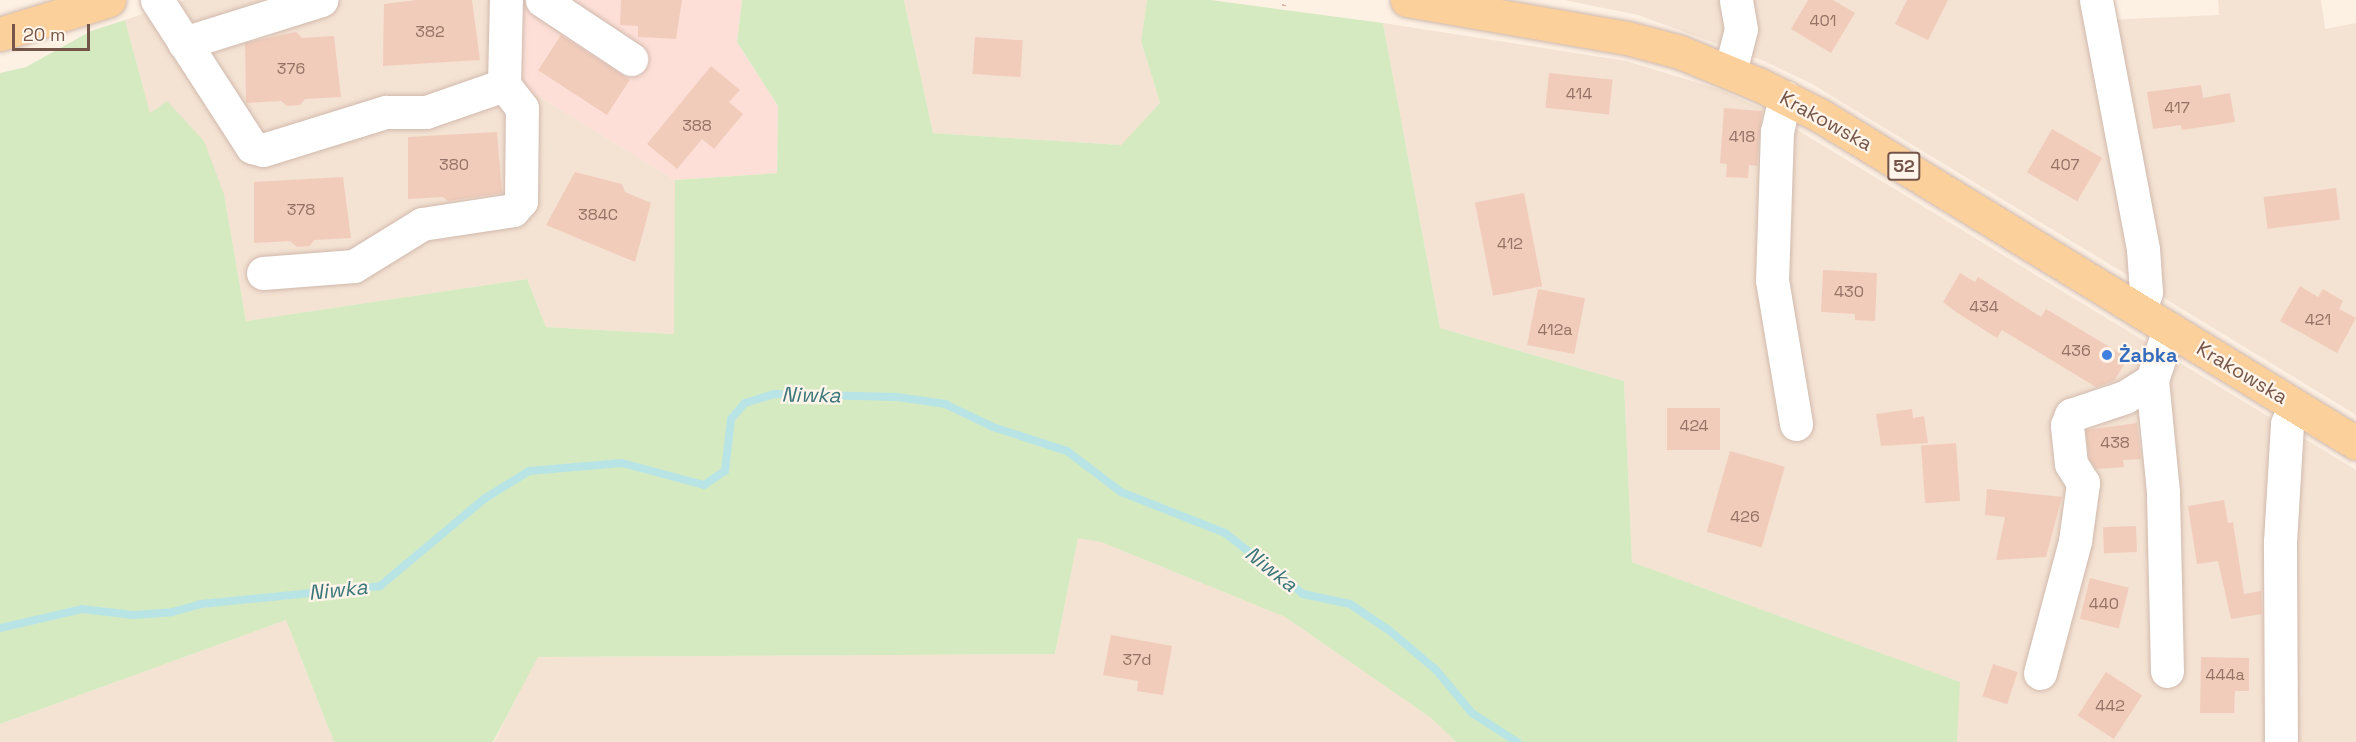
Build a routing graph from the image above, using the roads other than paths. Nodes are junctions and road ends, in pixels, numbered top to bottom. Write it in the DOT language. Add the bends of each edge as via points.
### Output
graph roads {
  1 [pos="109,0"];
  2 [pos="157,0"];
  3 [pos="321,0"];
  4 [pos="506,0"];
  5 [pos="542,0"];
  6 [pos="1407,0"];
  7 [pos="1736,0"];
  8 [pos="2096,0"];
  9 [pos="1501,6"];
  10 [pos="0,34"];
  11 [pos="184,43"];
  12 [pos="631,59"];
  13 [pos="1730,72"];
  14 [pos="504,85"];
  15 [pos="1785,97"];
  16 [pos="263,273"];
  17 [pos="2140,311"];
  18 [pos="2169,329"];
  19 [pos="2152,380"];
  20 [pos="2294,405"];
  21 [pos="1796,424"];
  22 [pos="2356,443"];
  23 [pos="2168,671"];
  24 [pos="2040,673"];
  25 [pos="2281,742"];
  1 -- 10 [label="main road"];
  2 -- 11 [label="street"];
  3 -- 11 [label="street"];
  4 -- 14 [label="street"];
  5 -- 12 [label="street"];
  6 -- 9 [label="main road, Krakowska / 52"];
  7 -- 13 [label="street" via="1741,29"];
  8 -- 17 [label="street" via="2143,249 2146,292"];
  9 -- 13 [label="main road, Krakowska / 52" via="1627,38"];
  11 -- 14 [label="street" via="252,147 263,150 386,112 426,112"];
  13 -- 15 [label="main road, Krakowska / 52"];
  14 -- 16 [label="street" via="522,108 521,201 513,210 422,224 354,266"];
  15 -- 17 [label="main road, Krakowska / 52"];
  15 -- 21 [label="street" via="1777,131 1772,280"];
  17 -- 18 [label="main road, Krakowska / 52"];
  18 -- 19 [label="street"];
  18 -- 20 [label="main road, Krakowska / 52"];
  19 -- 23 [label="street" via="2163,492"];
  19 -- 24 [label="street" via="2125,397 2071,415 2067,425 2071,464 2083,483 2075,541"];
  20 -- 22 [label="main road, Krakowska / 52"];
  20 -- 25 [label="street" via="2287,424 2280,542"];
}
